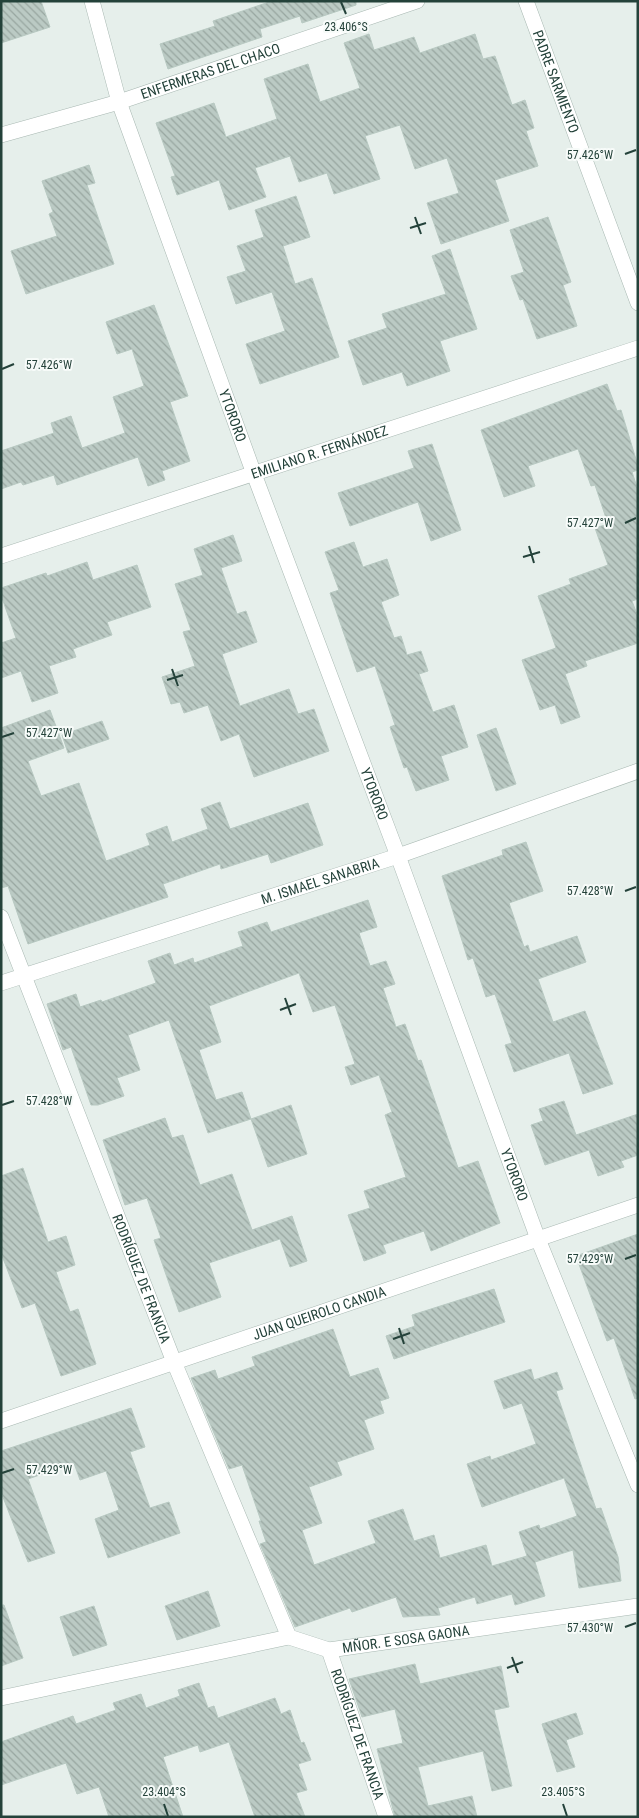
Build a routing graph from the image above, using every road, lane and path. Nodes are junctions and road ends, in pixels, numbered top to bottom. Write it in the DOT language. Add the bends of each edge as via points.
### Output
graph roads {
  1 [pos="92,1"];
  2 [pos="417,1"];
  3 [pos="526,1"];
  4 [pos="119,102"];
  5 [pos="1,135"];
  6 [pos="638,303"];
  7 [pos="638,348"];
  8 [pos="254,474"];
  9 [pos="1,556"];
  10 [pos="638,771"];
  11 [pos="398,856"];
  12 [pos="1,917"];
  13 [pos="23,976"];
  14 [pos="1,983"];
  15 [pos="638,1205"];
  16 [pos="538,1239"];
  17 [pos="174,1362"];
  18 [pos="1,1421"];
  19 [pos="638,1485"];
  20 [pos="638,1606"];
  21 [pos="289,1637"];
  22 [pos="329,1650"];
  23 [pos="1,1698"];
  24 [pos="386,1817"];
  1 -- 4 [label="street, YTORORO"];
  2 -- 4 [label="street, ENFERMERAS DEL CHACO"];
  3 -- 6 [label="street, PADRE SARMIENTO"];
  4 -- 5 [label="street, ENFERMERAS DEL CHACO"];
  4 -- 8 [label="street, YTORORO"];
  7 -- 8 [label="street, EMILIANO R. FERNÁNDEZ"];
  8 -- 9 [label="street, EMILIANO R. FERNÁNDEZ"];
  8 -- 11 [label="street, YTORORO"];
  10 -- 11 [label="street, M. ISMAEL SANABRIA"];
  11 -- 13 [label="street, M. ISMAEL SANABRIA"];
  11 -- 16 [label="street, YTORORO"];
  12 -- 13 [label="street, RODRÍGUEZ DE FRANCIA"];
  13 -- 14 [label="street, M. ISMAEL SANABRIA"];
  13 -- 17 [label="street, RODRÍGUEZ DE FRANCIA"];
  15 -- 16 [label="street, JUAN QUEIROLO CANDIA"];
  16 -- 17 [label="street, JUAN QUEIROLO CANDIA"];
  16 -- 19 [label="street, YTORORO"];
  17 -- 18 [label="street, JUAN QUEIROLO CANDIA"];
  17 -- 21 [label="street, RODRÍGUEZ DE FRANCIA"];
  20 -- 22 [label="street, MÑOR. E SOSA GAONA"];
  21 -- 22 [label="street, MÑOR. E SOSA GAONA"];
  21 -- 23 [label="street, MÑOR. E SOSA GAONA"];
  22 -- 24 [label="street, RODRÍGUEZ DE FRANCIA"];
}
